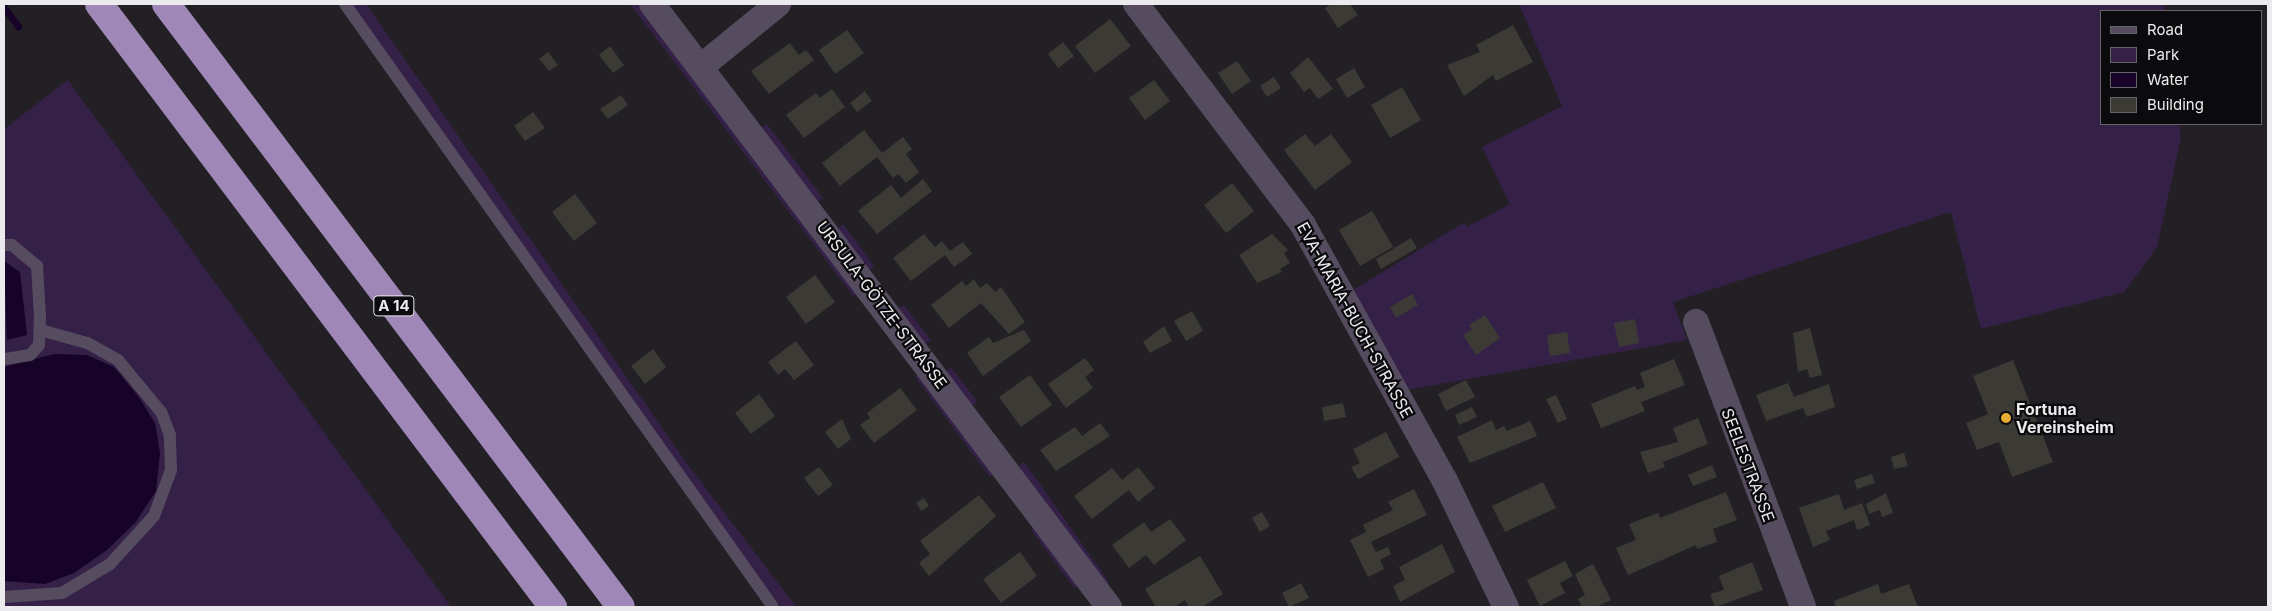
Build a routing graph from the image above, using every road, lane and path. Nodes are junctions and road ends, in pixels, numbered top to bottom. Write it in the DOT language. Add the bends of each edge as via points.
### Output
graph roads {
  1 [pos="166,4"];
  2 [pos="345,4"];
  3 [pos="652,4"];
  4 [pos="778,4"];
  5 [pos="1136,4"];
  6 [pos="106,13"];
  7 [pos="702,66"];
  8 [pos="4,245"];
  9 [pos="1696,322"];
  10 [pos="40,330"];
  11 [pos="4,359"];
  12 [pos="4,597"];
  13 [pos="553,607"];
  14 [pos="622,607"];
  15 [pos="773,607"];
  16 [pos="1109,607"];
  17 [pos="1506,607"];
  18 [pos="1803,607"];
  1 -- 14 [label="highway, A 14"];
  2 -- 15 [label="lane"];
  3 -- 7 [label="street, URSULA-GÖTZE-STRASSE"];
  4 -- 7 [label="street"];
  5 -- 17 [label="street, EVA-MARIA-BUCH-STRASSE" via="1303,225 1444,480"];
  6 -- 13 [label="highway"];
  7 -- 16 [label="street, URSULA-GÖTZE-STRASSE"];
  8 -- 10 [label="lane" via="12,245 37,266"];
  9 -- 18 [label="street, SEELESTRASSE"];
  10 -- 11 [label="lane" via="39,345 30,355"];
  10 -- 12 [label="lane" via="87,343 118,360 161,412 170,435 170,470 154,516 110,564 62,593"];
}
